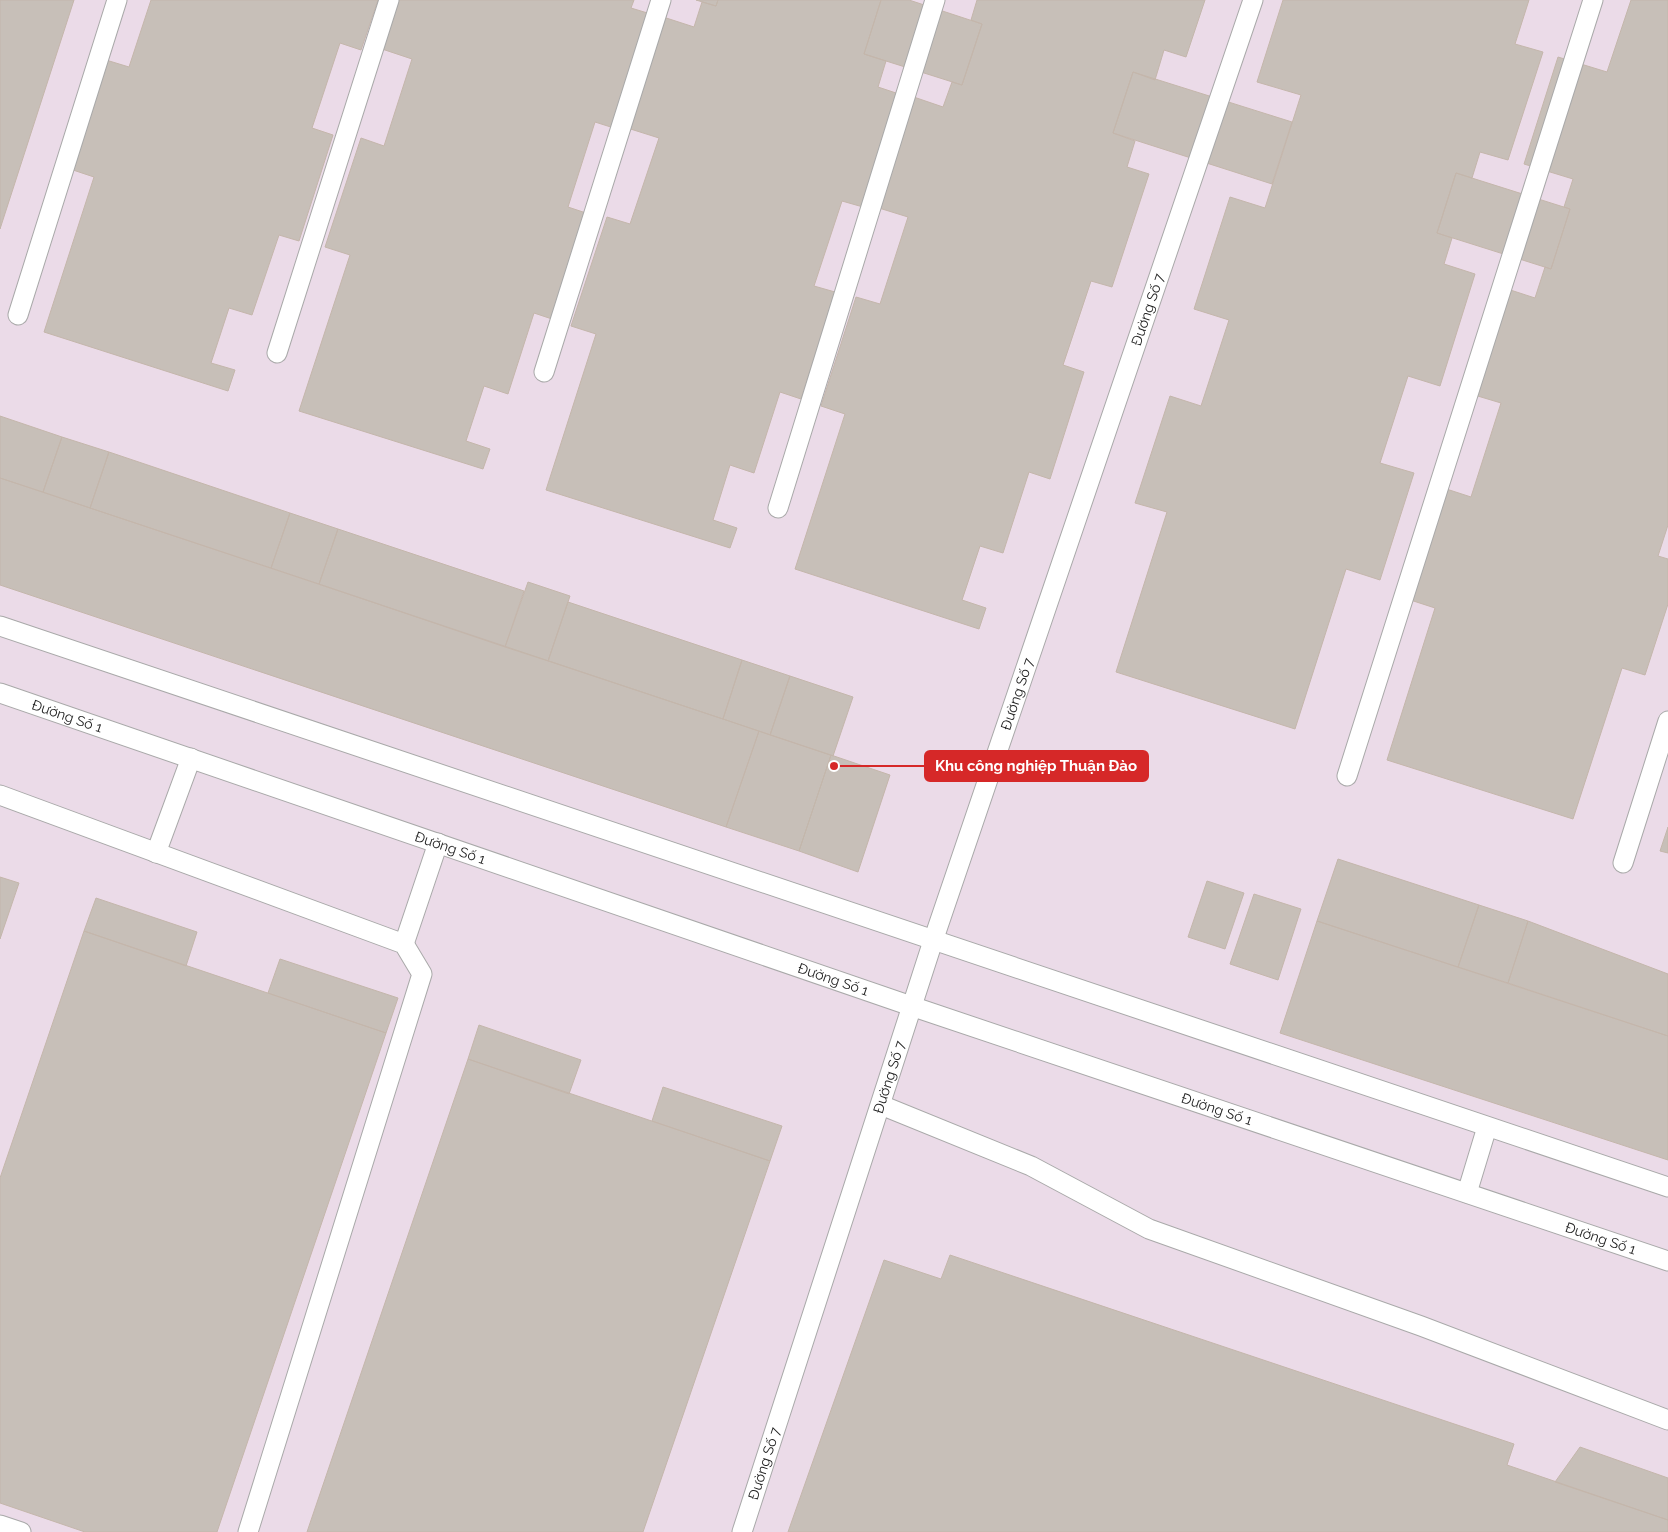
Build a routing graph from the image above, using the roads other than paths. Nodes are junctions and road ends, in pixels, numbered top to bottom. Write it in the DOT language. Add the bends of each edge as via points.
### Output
graph roads {
  1 [pos="117,0"];
  2 [pos="389,0"];
  3 [pos="661,0"];
  4 [pos="935,0"];
  5 [pos="1253,0"];
  6 [pos="1593,0"];
  7 [pos="18,315"];
  8 [pos="277,353"];
  9 [pos="544,372"];
  10 [pos="778,508"];
  11 [pos="0,626"];
  12 [pos="0,693"];
  13 [pos="1668,721"];
  14 [pos="191,758"];
  15 [pos="1347,776"];
  16 [pos="0,795"];
  17 [pos="438,843"];
  18 [pos="156,853"];
  19 [pos="1623,863"];
  20 [pos="934,941"];
  21 [pos="404,944"];
  22 [pos="914,1006"];
  23 [pos="881,1105"];
  24 [pos="1487,1127"];
  25 [pos="1668,1187"];
  26 [pos="1467,1193"];
  27 [pos="1668,1261"];
  28 [pos="1668,1420"];
  29 [pos="0,1525"];
  30 [pos="21,1532"];
  31 [pos="248,1532"];
  32 [pos="742,1532"];
  1 -- 7 [label="lane"];
  2 -- 8 [label="lane"];
  3 -- 9 [label="lane"];
  4 -- 10 [label="lane"];
  5 -- 20 [label="lane, Đường Số 7"];
  6 -- 15 [label="lane"];
  11 -- 20 [label="lane"];
  12 -- 14 [label="lane, Đường Số 1"];
  13 -- 19 [label="lane"];
  14 -- 17 [label="lane, Đường Số 1"];
  14 -- 18 [label="lane"];
  16 -- 18 [label="lane"];
  17 -- 21 [label="lane"];
  17 -- 22 [label="lane, Đường Số 1"];
  18 -- 21 [label="lane"];
  20 -- 22 [label="lane, Đường Số 7"];
  20 -- 24 [label="lane"];
  21 -- 31 [label="lane" via="422,974"];
  22 -- 23 [label="lane, Đường Số 7"];
  22 -- 26 [label="lane, Đường Số 1"];
  23 -- 28 [label="lane" via="1031,1166 1149,1229 1421,1326"];
  23 -- 32 [label="lane, Đường Số 7"];
  24 -- 25 [label="lane"];
  24 -- 26 [label="lane"];
  26 -- 27 [label="lane, Đường Số 1"];
  29 -- 30 [label="lane"];
}
